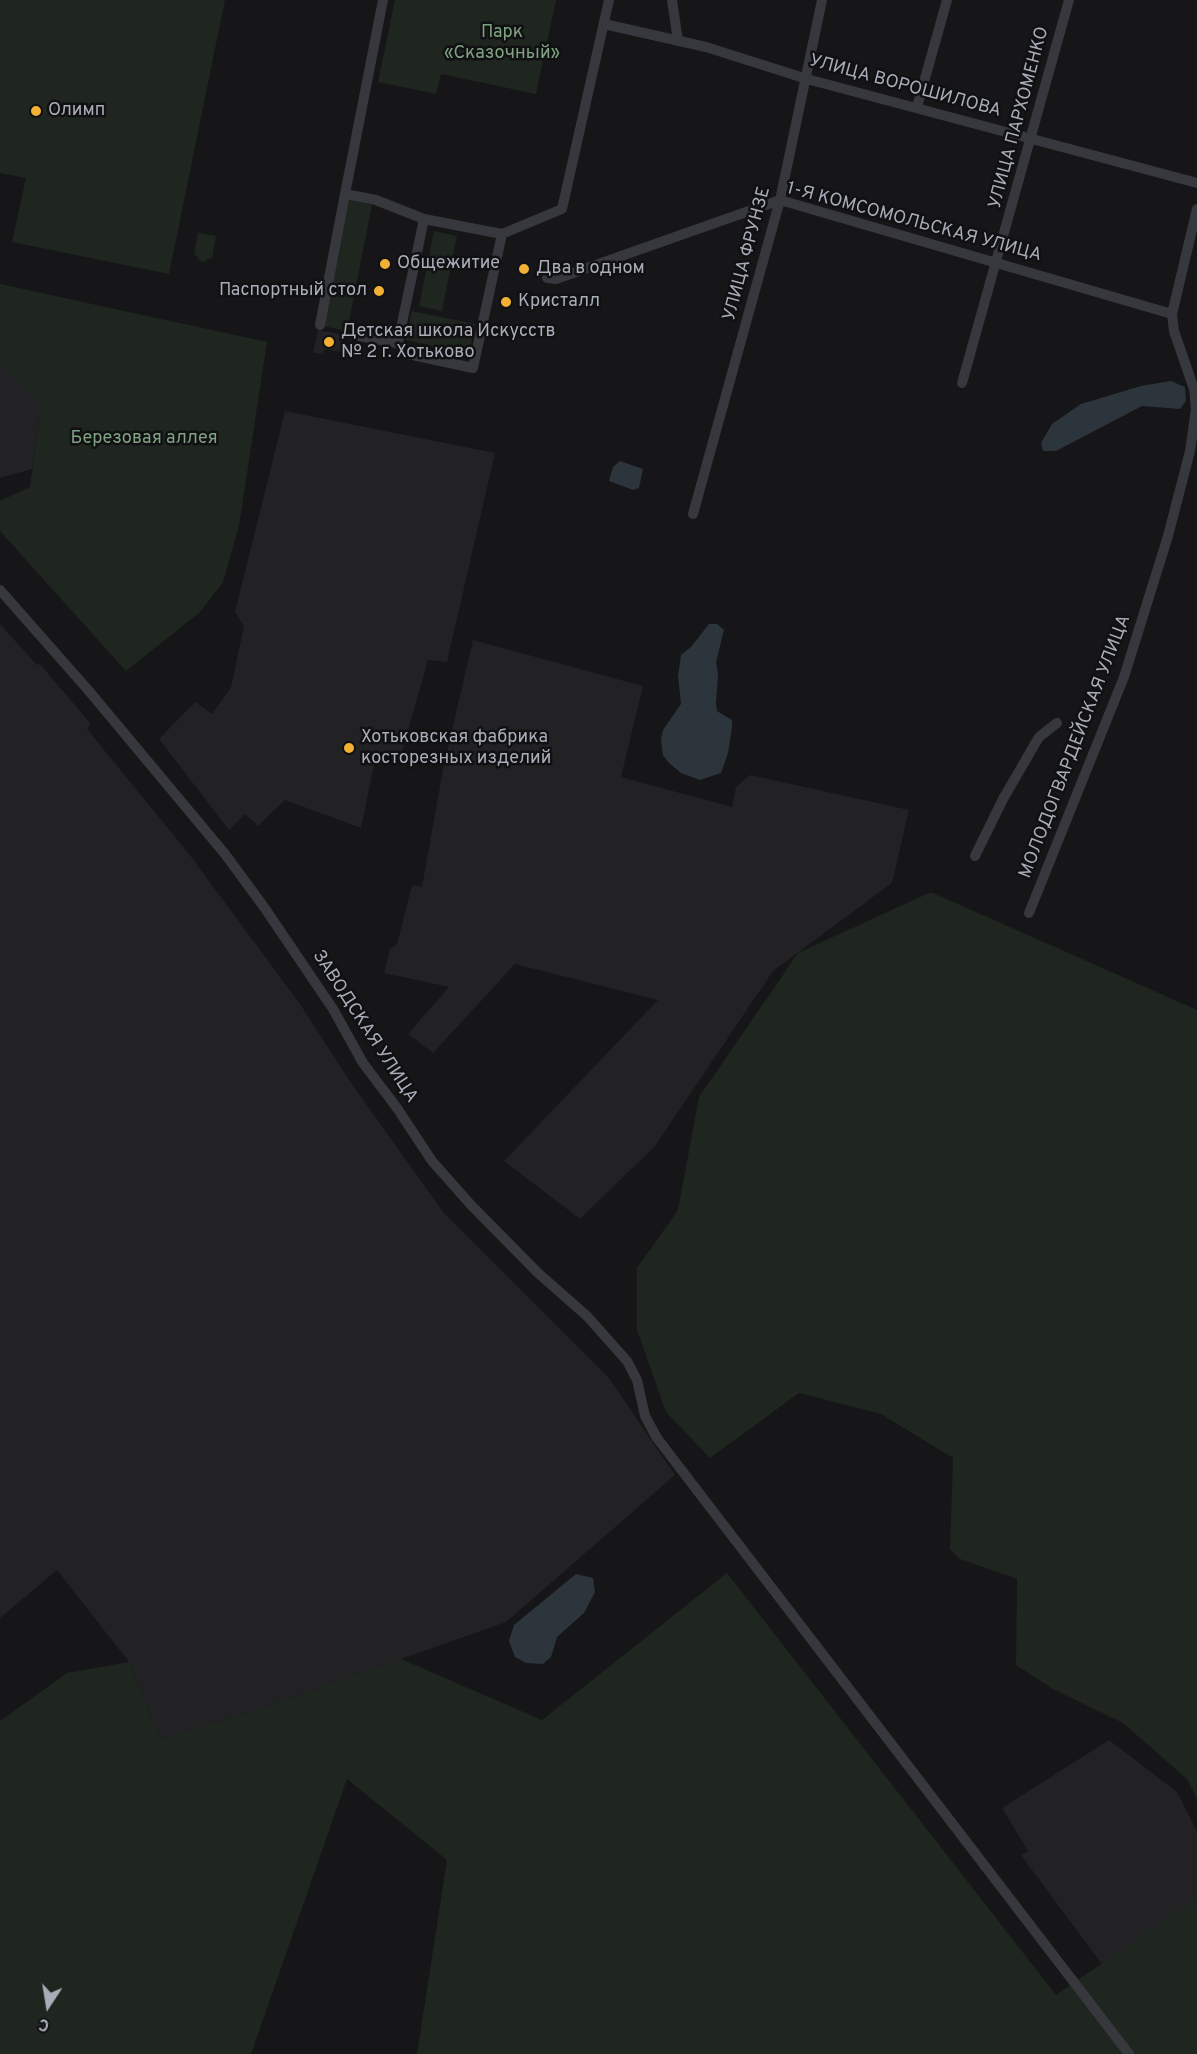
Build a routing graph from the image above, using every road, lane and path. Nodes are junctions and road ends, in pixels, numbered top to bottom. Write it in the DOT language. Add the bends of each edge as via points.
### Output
graph roads {
  1 [pos="383,0"];
  2 [pos="609,0"];
  3 [pos="672,0"];
  4 [pos="822,0"];
  5 [pos="947,0"];
  6 [pos="1069,0"];
  7 [pos="604,24"];
  8 [pos="678,41"];
  9 [pos="807,79"];
  10 [pos="917,107"];
  11 [pos="1032,137"];
  12 [pos="1197,183"];
  13 [pos="345,194"];
  14 [pos="780,200"];
  15 [pos="1197,209"];
  16 [pos="424,219"];
  17 [pos="502,234"];
  18 [pos="997,261"];
  19 [pos="547,278"];
  20 [pos="1172,314"];
  21 [pos="320,325"];
  22 [pos="354,335"];
  23 [pos="398,342"];
  24 [pos="962,383"];
  25 [pos="693,514"];
  26 [pos="0,590"];
  27 [pos="1057,723"];
  28 [pos="975,856"];
  29 [pos="1029,913"];
  30 [pos="1129,2054"];
  1 -- 13 [label="street"];
  2 -- 7 [label="street"];
  3 -- 8 [label="street"];
  4 -- 9 [label="street, УЛИЦА ФРУНЗЕ"];
  5 -- 10 [label="street"];
  6 -- 11 [label="street, УЛИЦА ПАРХОМЕНКО"];
  7 -- 8 [label="street, УЛИЦА ВОРОШИЛОВА"];
  7 -- 17 [label="street" via="562,209"];
  8 -- 9 [label="street, УЛИЦА ВОРОШИЛОВА"];
  9 -- 10 [label="street, УЛИЦА ВОРОШИЛОВА"];
  9 -- 14 [label="street, УЛИЦА ФРУНЗЕ"];
  10 -- 11 [label="street, УЛИЦА ВОРОШИЛОВА"];
  11 -- 12 [label="street, УЛИЦА ВОРОШИЛОВА"];
  11 -- 18 [label="street, УЛИЦА ПАРХОМЕНКО"];
  13 -- 16 [label="street" via="376,200"];
  13 -- 21 [label="street"];
  14 -- 18 [label="street, 1-Я КОМСОМОЛЬСКАЯ УЛИЦА"];
  14 -- 19 [label="street, 1-Я КОМСОМОЛЬСКАЯ УЛИЦА" via="567,276"];
  14 -- 25 [label="street, УЛИЦА ФРУНЗЕ"];
  15 -- 20 [label="street"];
  16 -- 17 [label="street"];
  16 -- 23 [label="street"];
  17 -- 23 [label="street" via="473,368 408,354"];
  18 -- 20 [label="street, 1-Я КОМСОМОЛЬСКАЯ УЛИЦА"];
  18 -- 24 [label="street, УЛИЦА ПАРХОМЕНКО"];
  20 -- 29 [label="street, МОЛОДОГВАРДЕЙСКАЯ УЛИЦА" via="1194,389 1194,429 1188,460 1124,677"];
  22 -- 23 [label="street"];
  26 -- 30 [label="street, ЗАВОДСКАЯ УЛИЦА" via="225,854 271,916 363,1063 432,1161 627,1361 650,1427"];
  27 -- 28 [label="street" via="1039,737"];
}
